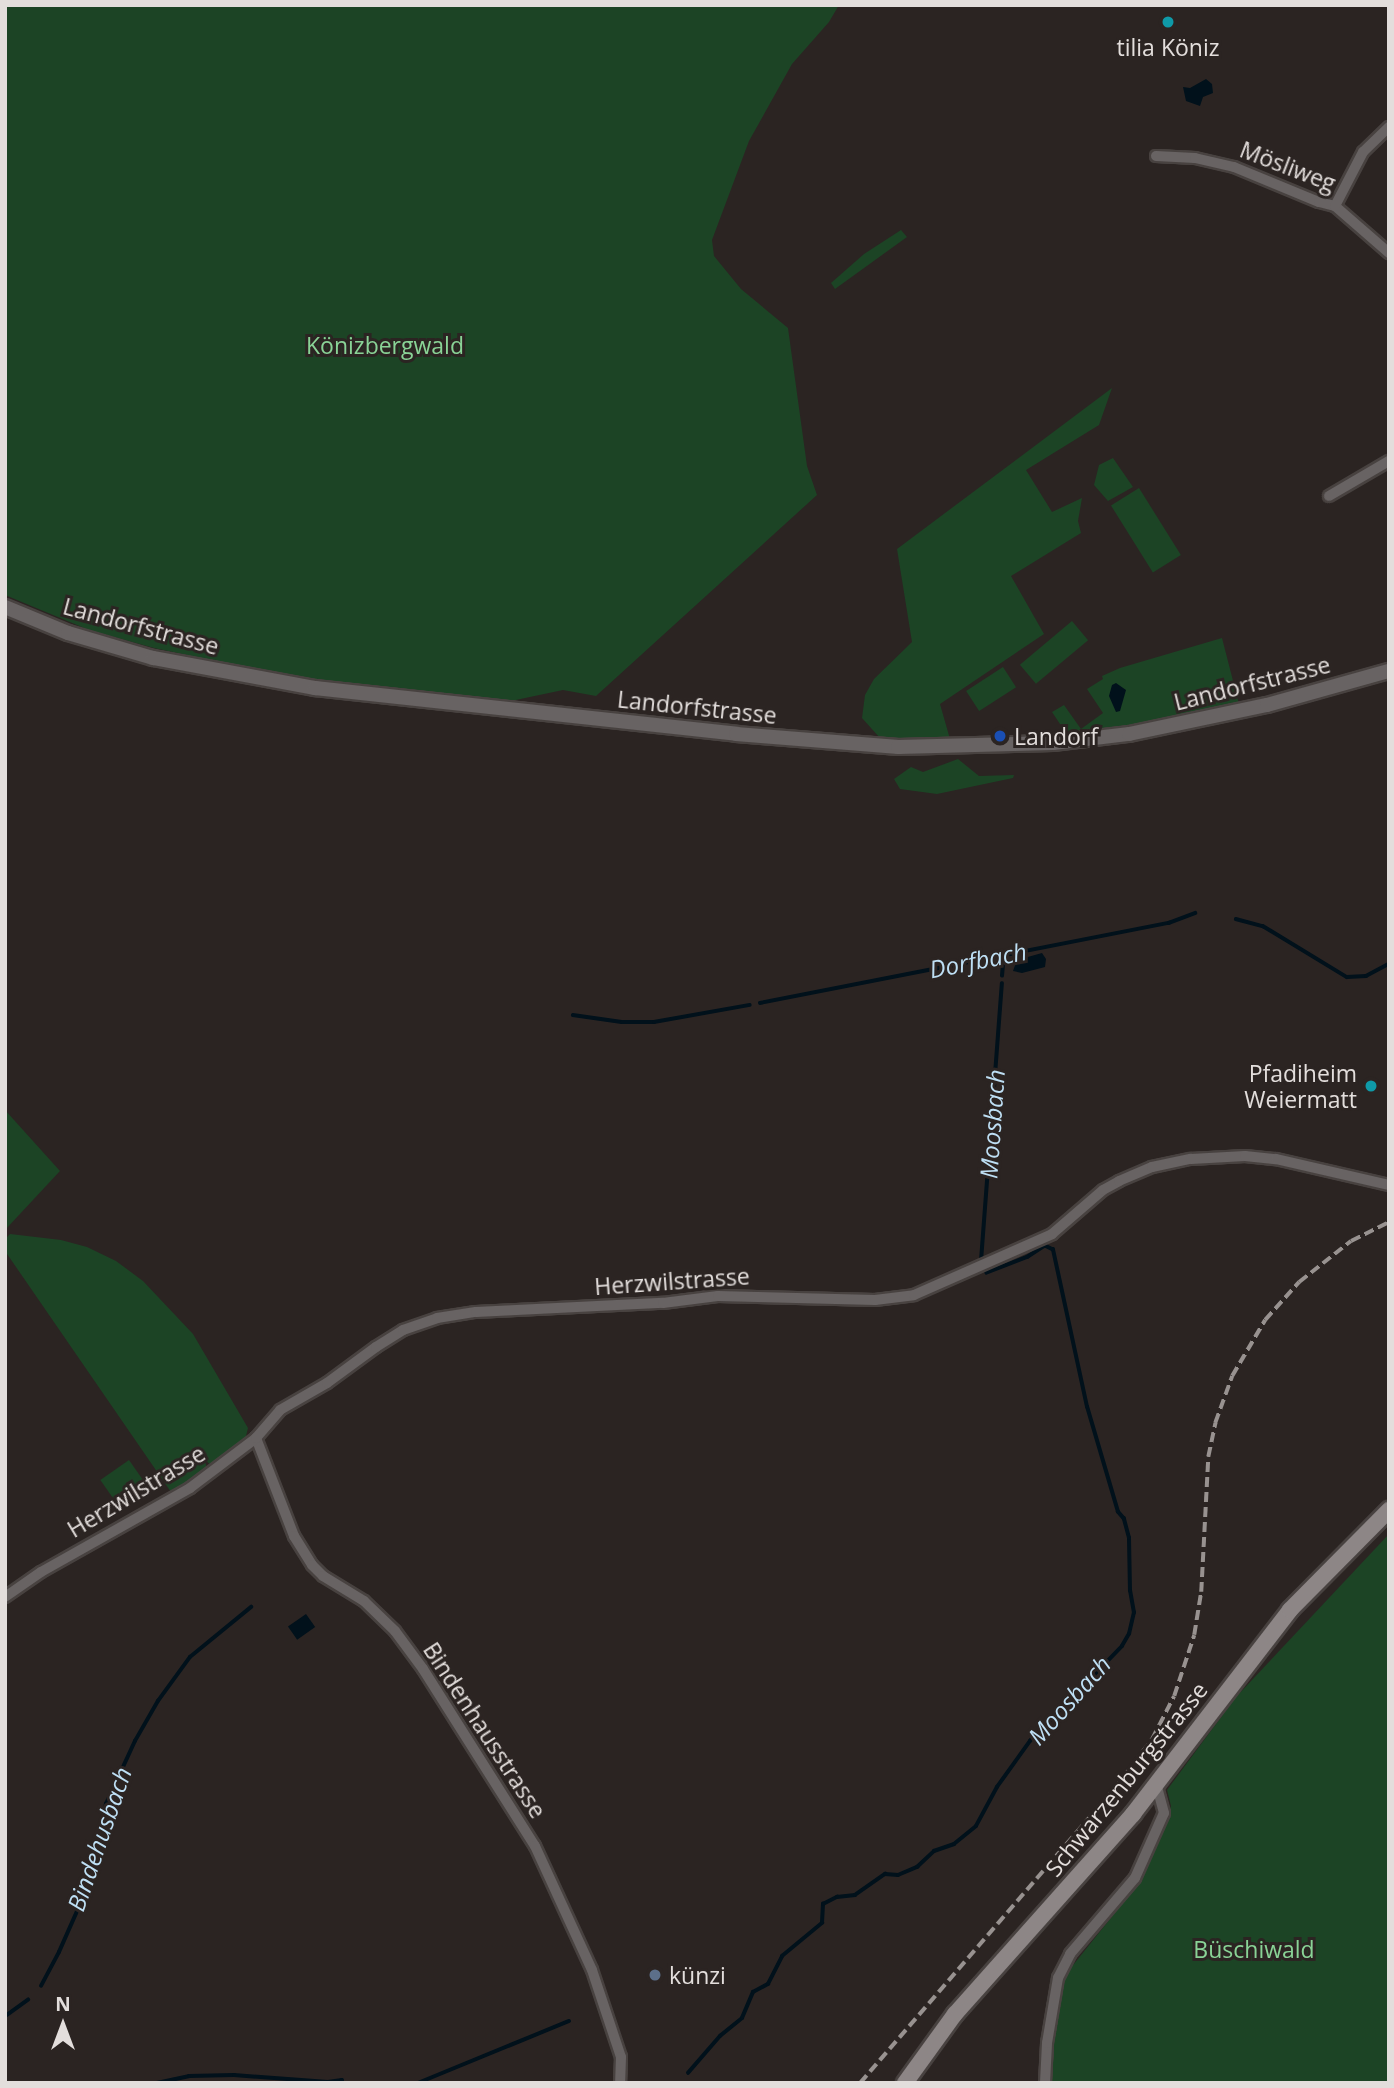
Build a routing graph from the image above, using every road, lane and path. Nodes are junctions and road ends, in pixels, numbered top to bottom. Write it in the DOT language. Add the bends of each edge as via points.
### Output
graph roads {
  1 [pos="1389,127"];
  2 [pos="1156,156"];
  3 [pos="1335,206"];
  4 [pos="1389,253"];
  5 [pos="1389,461"];
  6 [pos="1329,496"];
  7 [pos="5,607"];
  8 [pos="1389,671"];
  9 [pos="1389,1185"];
  10 [pos="256,1438"];
  11 [pos="1389,1510"];
  12 [pos="5,1597"];
  13 [pos="1156,1784"];
  14 [pos="620,2083"];
  15 [pos="905,2083"];
  16 [pos="1045,2083"];
  1 -- 3 [label="street" via="1363,152"];
  2 -- 3 [label="street, Mösliweg" via="1234,167"];
  3 -- 4 [label="street, Mösliweg"];
  5 -- 6 [label="street"];
  7 -- 8 [label="street, Landorfstrasse" via="153,658 315,688 723,733 898,747 1053,743 1129,734 1267,705"];
  9 -- 10 [label="street, Herzwilstrasse" via="1276,1159 1191,1158 1119,1181 1045,1238 914,1295 875,1300 718,1296 437,1318 403,1330 280,1410"];
  10 -- 12 [label="street, Herzwilstrasse" via="190,1488"];
  10 -- 14 [label="street, Bindenhausstrasse" via="294,1535 312,1565 364,1601 395,1631 535,1846 592,1970 621,2057"];
  11 -- 13 [label="main road, Schwarzenburgstrasse" via="1290,1610"];
  13 -- 15 [label="main road, Schwarzenburgstrasse" via="955,2014"];
  13 -- 16 [label="street" via="1164,1813 1135,1878 1070,1954 1058,1978"];
}
